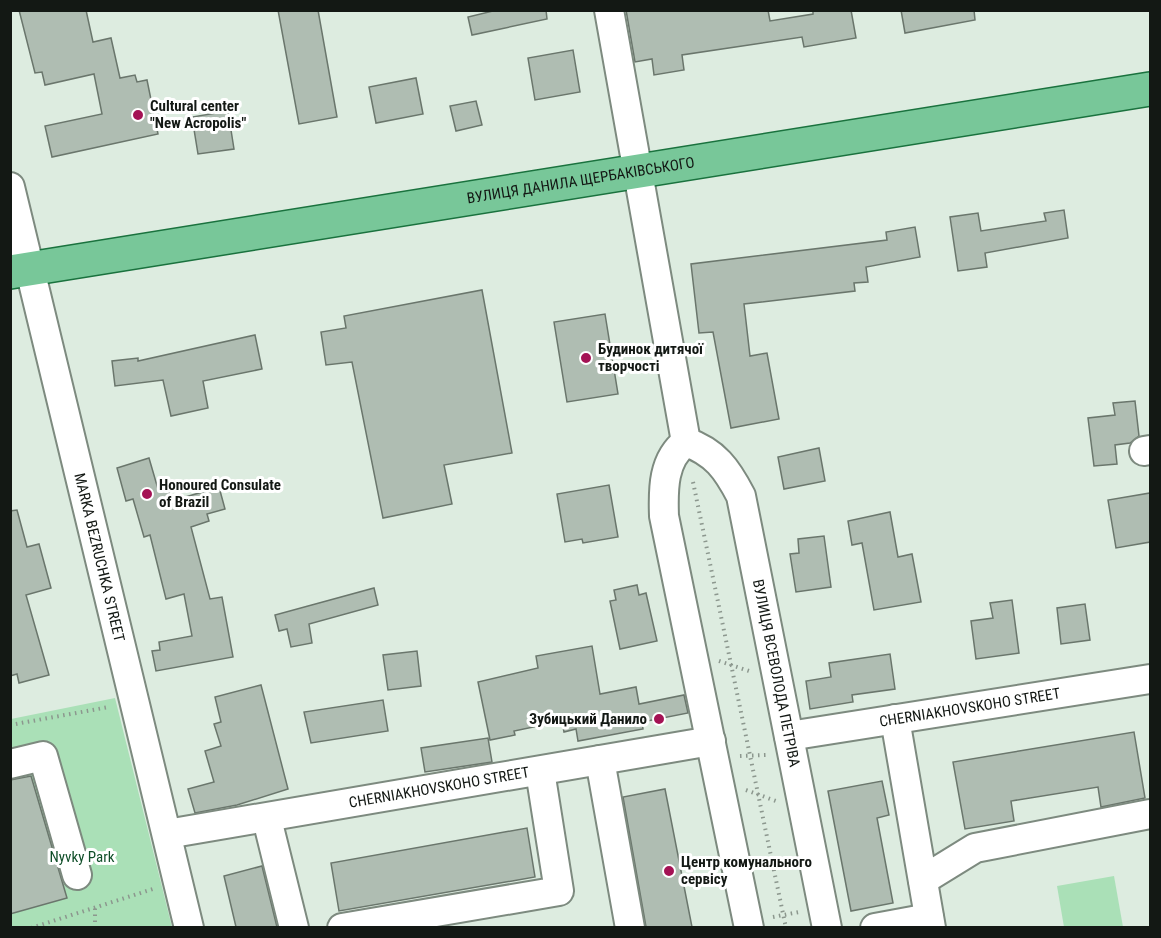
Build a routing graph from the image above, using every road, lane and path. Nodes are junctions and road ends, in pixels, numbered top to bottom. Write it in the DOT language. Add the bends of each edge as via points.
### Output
graph roads {
  1 [pos="609,10"];
  2 [pos="1150,89"];
  3 [pos="638,172"];
  4 [pos="10,187"];
  5 [pos="20,270"];
  6 [pos="686,442"];
  7 [pos="692,478"];
  8 [pos="692,651"];
  9 [pos="732,665"];
  10 [pos="1150,679"];
  11 [pos="778,681"];
  12 [pos="109,707"];
  13 [pos="895,719"];
  14 [pos="10,725"];
  15 [pos="711,741"];
  16 [pos="782,745"];
  17 [pos="740,756"];
  18 [pos="752,756"];
  19 [pos="600,760"];
  20 [pos="10,764"];
  21 [pos="540,771"];
  22 [pos="719,780"];
  23 [pos="760,795"];
  24 [pos="805,812"];
  25 [pos="1150,814"];
  26 [pos="267,819"];
  27 [pos="167,834"];
  28 [pos="77,875"];
  29 [pos="923,880"];
  30 [pos="153,888"];
  31 [pos="95,906"];
  32 [pos="784,915"];
  33 [pos="825,918"];
  34 [pos="930,923"];
  35 [pos="748,925"];
  36 [pos="31,927"];
  37 [pos="95,927"];
  38 [pos="189,927"];
  39 [pos="294,927"];
  40 [pos="342,927"];
  41 [pos="630,927"];
  42 [pos="786,927"];
  43 [pos="875,927"];
  1 -- 3 [label="street"];
  2 -- 3 [label="main road, ВУЛИЦЯ ДАНИЛА ЩЕРБАКІВСЬКОГО"];
  3 -- 5 [label="main road, ВУЛИЦЯ ДАНИЛА ЩЕРБАКІВСЬКОГО"];
  3 -- 6 [label="street"];
  4 -- 5 [label="street, MARKA BEZRUCHKA STREET"];
  5 -- 27 [label="street, MARKA BEZRUCHKA STREET"];
  6 -- 8 [label="street" via="675,450 663,482 664,516"];
  6 -- 11 [label="street, ВУЛИЦЯ ВСЕВОЛОДА ПЕТРІВА" via="704,448 726,467 741,496"];
  7 -- 9 [label="path"];
  8 -- 9 [label="path"];
  8 -- 15 [label="street"];
  9 -- 11 [label="path"];
  9 -- 18 [label="path"];
  10 -- 13 [label="street, CHERNIAKHOVSKOHO STREET"];
  11 -- 16 [label="street, ВУЛИЦЯ ВСЕВОЛОДА ПЕТРІВА"];
  12 -- 14 [label="path"];
  13 -- 16 [label="street, CHERNIAKHOVSKOHO STREET"];
  13 -- 29 [label="street"];
  15 -- 19 [label="street, CHERNIAKHOVSKOHO STREET"];
  15 -- 22 [label="street"];
  16 -- 18 [label="path"];
  16 -- 24 [label="street, ВУЛИЦЯ ВСЕВОЛОДА ПЕТРІВА"];
  17 -- 18 [label="path"];
  18 -- 23 [label="path"];
  19 -- 21 [label="street, CHERNIAKHOVSKOHO STREET"];
  19 -- 41 [label="street"];
  20 -- 28 [label="street" via="43,756"];
  21 -- 26 [label="street, CHERNIAKHOVSKOHO STREET"];
  21 -- 40 [label="street" via="559,891"];
  22 -- 23 [label="path"];
  22 -- 35 [label="street"];
  23 -- 24 [label="path"];
  23 -- 32 [label="path"];
  24 -- 33 [label="street, ВУЛИЦЯ ВСЕВОЛОДА ПЕТРІВА"];
  25 -- 29 [label="street" via="975,848"];
  26 -- 27 [label="street, CHERNIAKHOVSKOHO STREET"];
  26 -- 39 [label="street"];
  27 -- 38 [label="street, MARKA BEZRUCHKA STREET"];
  29 -- 34 [label="street"];
  30 -- 31 [label="path"];
  31 -- 36 [label="path"];
  31 -- 37 [label="path"];
  32 -- 33 [label="path"];
  32 -- 35 [label="path"];
  32 -- 42 [label="path"];
  34 -- 43 [label="street"];
}
